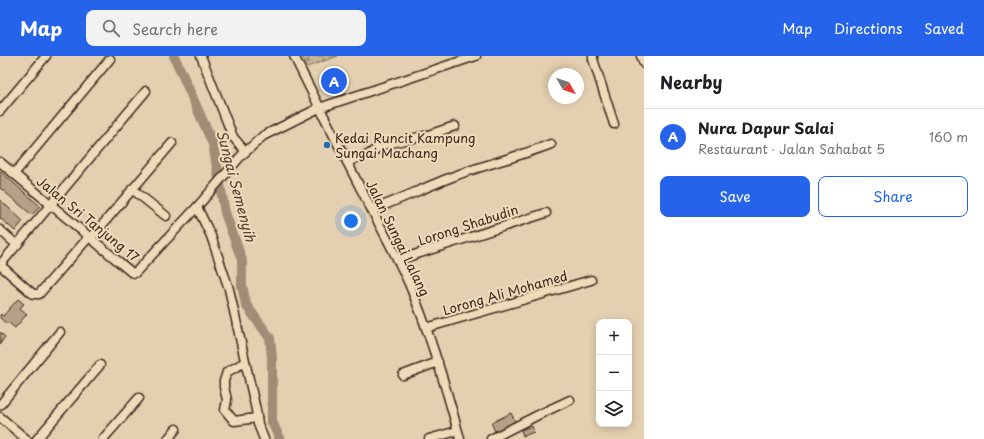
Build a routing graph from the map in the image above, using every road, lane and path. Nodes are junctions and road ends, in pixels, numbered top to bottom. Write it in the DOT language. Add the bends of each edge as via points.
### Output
graph roads {
  1 [pos="46,56"];
  2 [pos="201,56"];
  3 [pos="294,56"];
  4 [pos="476,56"];
  5 [pos="593,56"];
  6 [pos="642,56"];
  7 [pos="110,59"];
  8 [pos="644,64"];
  9 [pos="146,92"];
  10 [pos="319,108"];
  11 [pos="0,111"];
  12 [pos="614,124"];
  13 [pos="455,126"];
  14 [pos="172,143"];
  15 [pos="551,144"];
  16 [pos="246,151"];
  17 [pos="0,162"];
  18 [pos="347,162"];
  19 [pos="14,174"];
  20 [pos="132,189"];
  21 [pos="52,205"];
  22 [pos="197,207"];
  23 [pos="372,210"];
  24 [pos="546,213"];
  25 [pos="166,216"];
  26 [pos="0,230"];
  27 [pos="90,238"];
  28 [pos="17,245"];
  29 [pos="398,260"];
  30 [pos="0,265"];
  31 [pos="591,280"];
  32 [pos="426,328"];
  33 [pos="60,332"];
  34 [pos="245,362"];
  35 [pos="438,362"];
  36 [pos="100,365"];
  37 [pos="403,375"];
  38 [pos="139,398"];
  39 [pos="570,400"];
  40 [pos="0,404"];
  41 [pos="0,417"];
  42 [pos="257,418"];
  43 [pos="176,429"];
  44 [pos="459,435"];
  45 [pos="26,439"];
  46 [pos="37,439"];
  47 [pos="103,439"];
  48 [pos="168,439"];
  49 [pos="264,439"];
  50 [pos="429,439"];
  51 [pos="492,439"];
  1 -- 11 [label="street"];
  2 -- 16 [label="street" via="233,137"];
  3 -- 10 [label="street, Jalan Sungai Lalang"];
  4 -- 10 [label="street, Jalan Sri Tanjung 17"];
  5 -- 12 [label="street"];
  6 -- 8 [label="street"];
  7 -- 19 [label="street"];
  9 -- 21 [label="street"];
  10 -- 16 [label="street, Jalan Sri Tanjung 17" via="263,136"];
  10 -- 18 [label="street, Jalan Sungai Lalang"];
  13 -- 18 [label="street" via="428,136 382,145 368,155"];
  14 -- 20 [label="street"];
  15 -- 23 [label="street" via="457,176"];
  16 -- 22 [label="street, Jalan Sri Tanjung 17"];
  17 -- 19 [label="street, Jalan Sri Tanjung 17"];
  18 -- 23 [label="street, Jalan Sungai Lalang"];
  19 -- 21 [label="street, Jalan Sri Tanjung 17"];
  20 -- 25 [label="street"];
  20 -- 27 [label="street"];
  21 -- 27 [label="street, Jalan Sri Tanjung 17"];
  21 -- 28 [label="street"];
  22 -- 27 [label="street, Jalan Sri Tanjung 17" via="135,273 130,272"];
  22 -- 34 [label="street" via="211,236 227,283"];
  23 -- 29 [label="street, Jalan Sungai Lalang"];
  24 -- 29 [label="street, Lorong Shabudin"];
  26 -- 28 [label="street"];
  27 -- 30 [label="street" via="39,294 33,294"];
  28 -- 30 [label="street"];
  29 -- 32 [label="street, Jalan Sungai Lalang"];
  31 -- 32 [label="street, Lorong Ali Mohamed"];
  32 -- 35 [label="street, Jalan Sungai Lalang"];
  33 -- 40 [label="street"];
  34 -- 42 [label="street"];
  34 -- 42 [label="street" via="227,372 224,382 227,400 224,410 234,421"];
  35 -- 37 [label="street"];
  35 -- 44 [label="street, Jalan Sungai Lalang"];
  36 -- 46 [label="street"];
  38 -- 47 [label="street"];
  39 -- 51 [label="street"];
  41 -- 45 [label="street"];
  42 -- 49 [label="street"];
  43 -- 48 [label="street"];
  44 -- 50 [label="street"];
}
